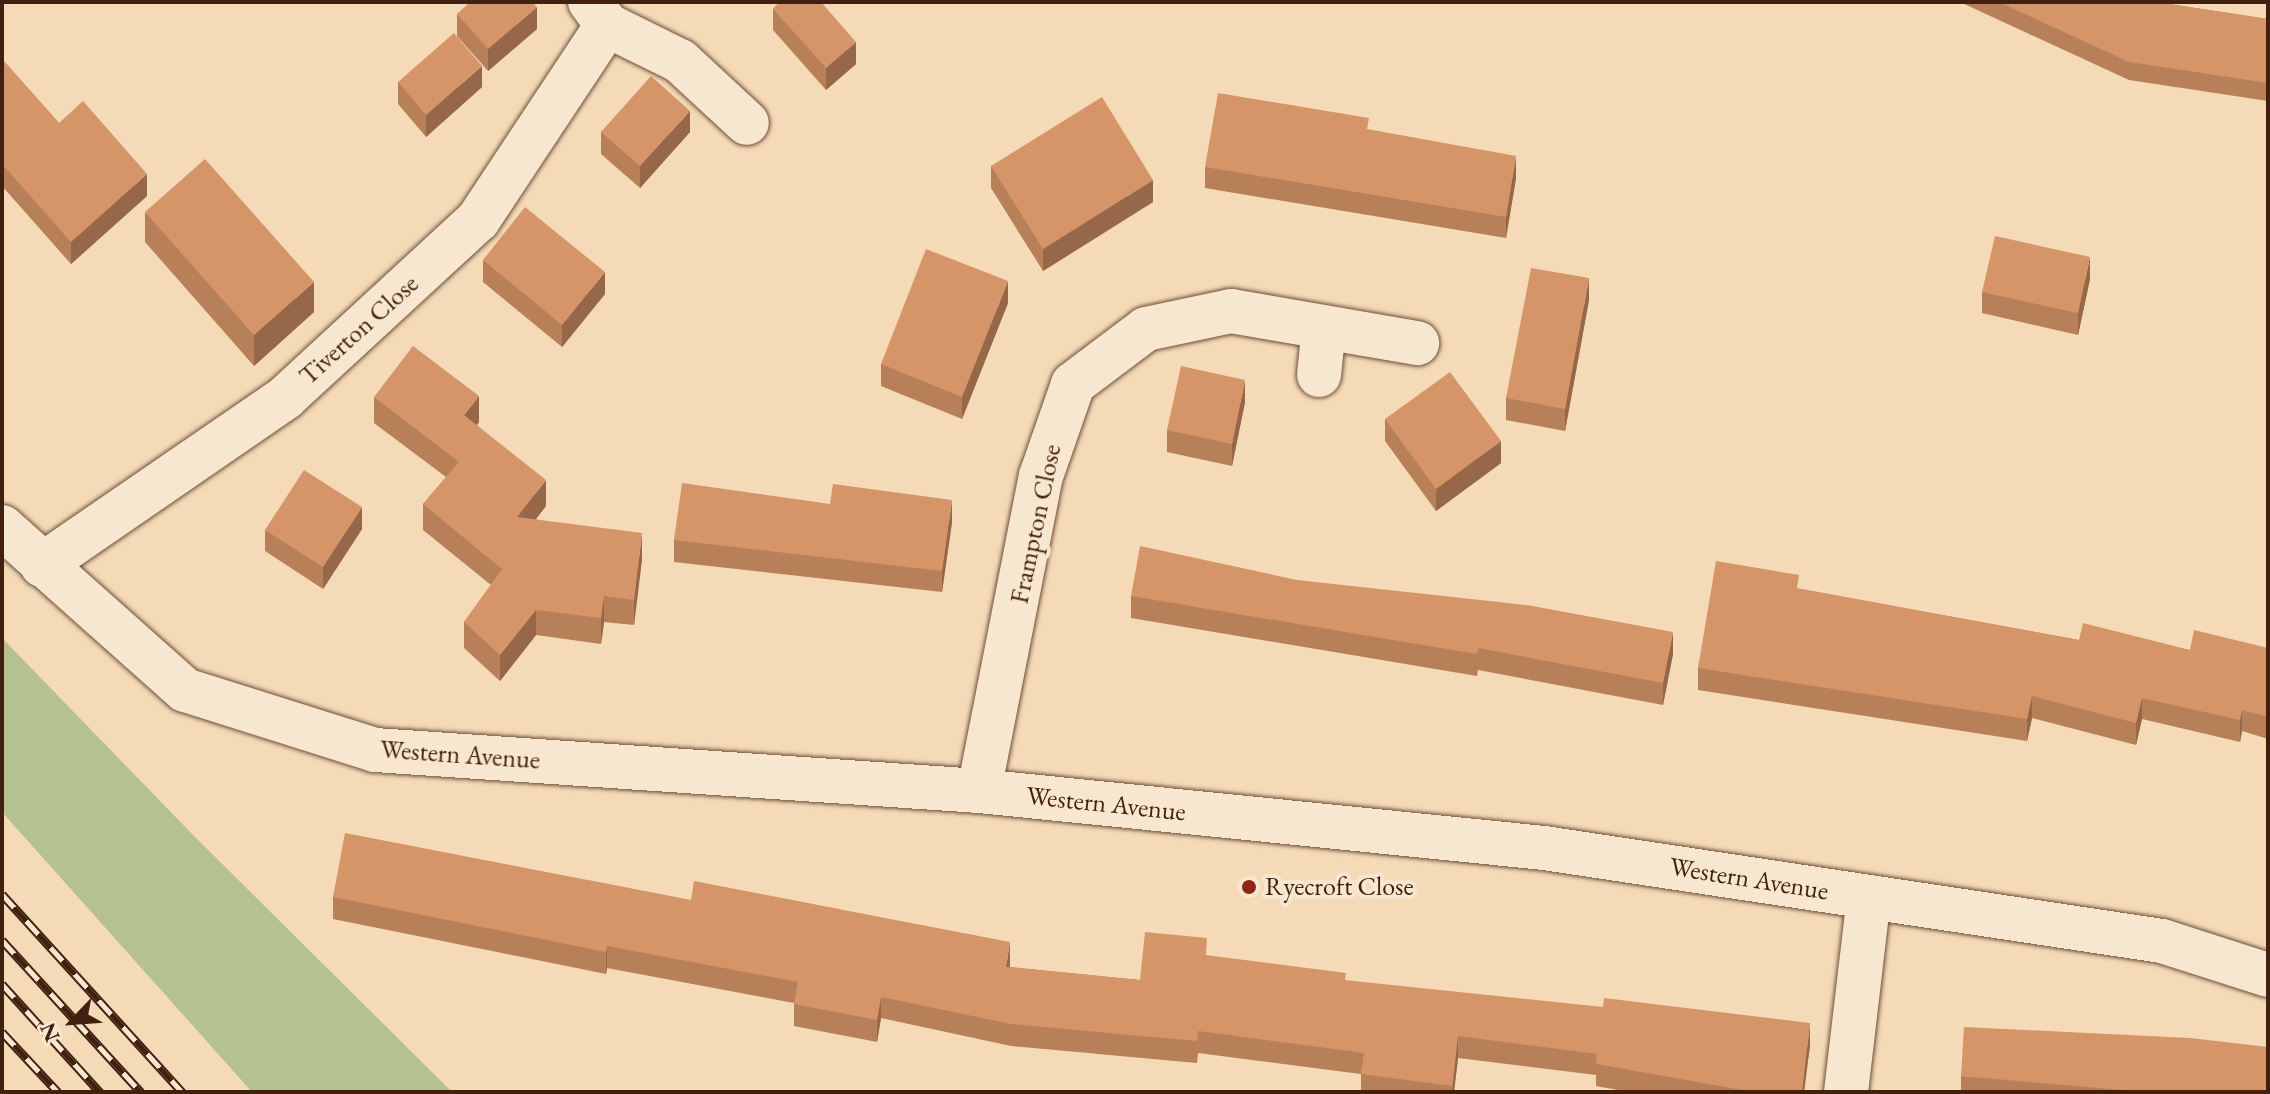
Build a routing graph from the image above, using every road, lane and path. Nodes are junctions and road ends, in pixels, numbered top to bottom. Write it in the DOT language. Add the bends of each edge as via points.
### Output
graph roads {
  1 [pos="598,14"];
  2 [pos="747,123"];
  3 [pos="1324,327"];
  4 [pos="1417,343"];
  5 [pos="1319,375"];
  6 [pos="2,527"];
  7 [pos="42,565"];
  8 [pos="979,791"];
  9 [pos="1869,897"];
  10 [pos="2268,975"];
  11 [pos="1846,1092"];
  1 -- 2 [label="street, Tiverton Close" via="680,61"];
  1 -- 7 [label="street, Tiverton Close" via="478,220 286,397"];
  3 -- 4 [label="street, Frampton Close"];
  3 -- 5 [label="street"];
  3 -- 8 [label="street, Frampton Close" via="1231,311 1146,329 1073,384 1041,476"];
  6 -- 7 [label="street, Western Avenue"];
  7 -- 8 [label="street, Western Avenue" via="185,690 375,750"];
  8 -- 9 [label="street, Western Avenue" via="1544,848"];
  9 -- 10 [label="street, Western Avenue" via="2162,941"];
  9 -- 11 [label="street"];
}
